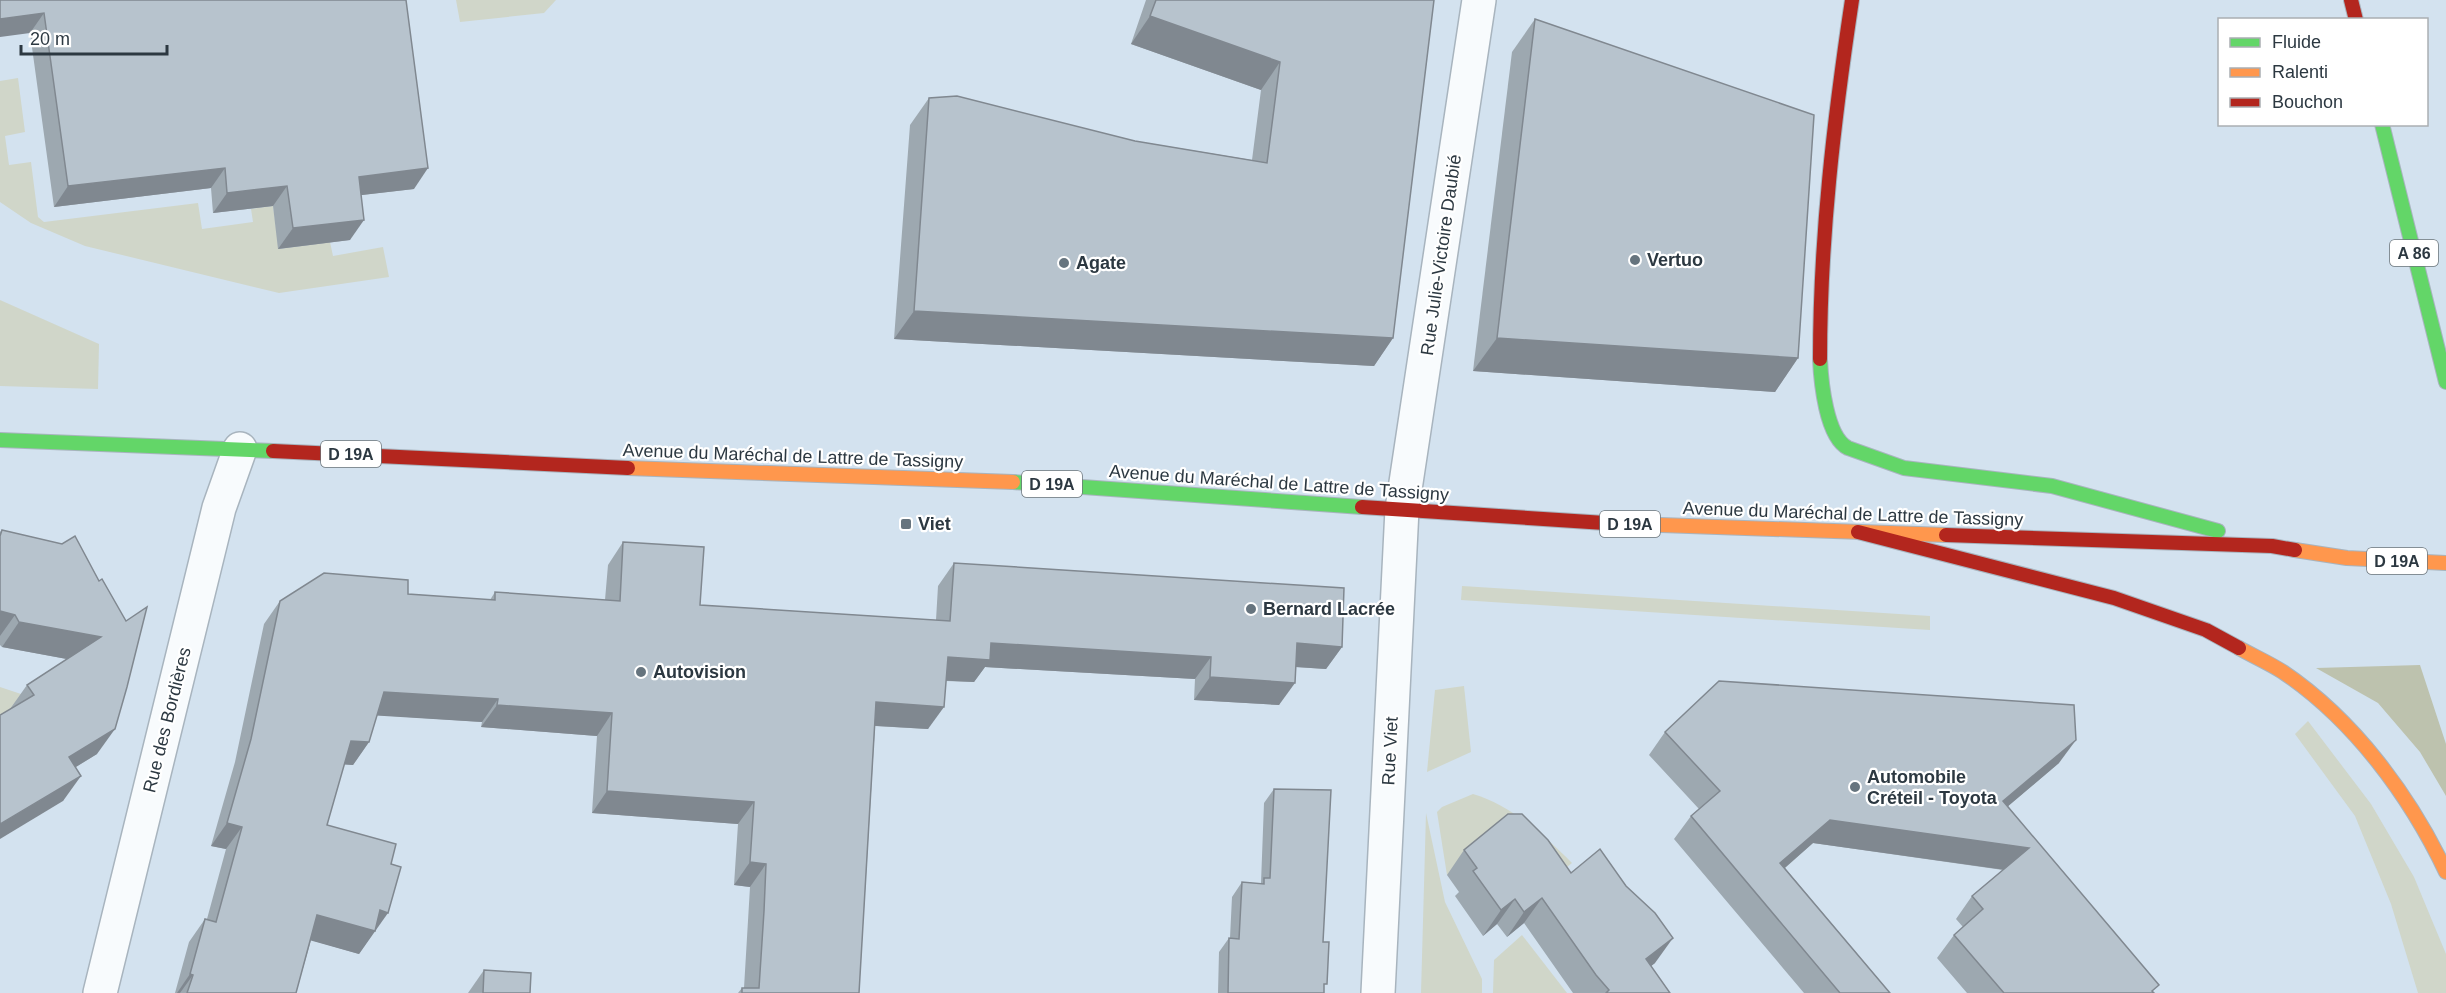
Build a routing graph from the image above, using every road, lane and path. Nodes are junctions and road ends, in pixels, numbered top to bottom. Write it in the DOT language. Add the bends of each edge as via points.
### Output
graph roads {
  1 [pos="1479,0"];
  2 [pos="1852,0"];
  3 [pos="2351,0"];
  4 [pos="2356,18"];
  5 [pos="2382,126"];
  6 [pos="2446,382"];
  7 [pos="0,440"];
  8 [pos="240,449"];
  9 [pos="1402,509"];
  10 [pos="1858,532"];
  11 [pos="2272,546"];
  12 [pos="2446,563"];
  13 [pos="2446,872"];
  14 [pos="100,993"];
  15 [pos="1378,993"];
  1 -- 9 [label="street, Rue Julie-Victoire Daubié"];
  2 -- 11 [label="main road" via="1824,217 1820,325 1825,410 1841,444 1871,458 1923,472 2050,486"];
  3 -- 4 [label="main road"];
  5 -- 6 [label="main road, A 86"];
  7 -- 8 [label="main road, Avenue du Maréchal de Lattre de Tassigny / D 19A"];
  8 -- 9 [label="main road, Avenue du Maréchal de Lattre de Tassigny / D 19A" via="702,472 1032,483"];
  8 -- 14 [label="street, Rue des Bordières" via="219,508"];
  9 -- 10 [label="main road, Avenue du Maréchal de Lattre de Tassigny / D 19A" via="1558,521"];
  9 -- 15 [label="street, Rue Viet"];
  10 -- 11 [label="main road, Avenue du Maréchal de Lattre de Tassigny / D 19A"];
  10 -- 13 [label="main road" via="2160,613 2206,630 2283,672 2330,709 2371,754 2401,793"];
  11 -- 12 [label="main road, Avenue du Maréchal de Lattre de Tassigny / D 19A" via="2347,558"];
}
